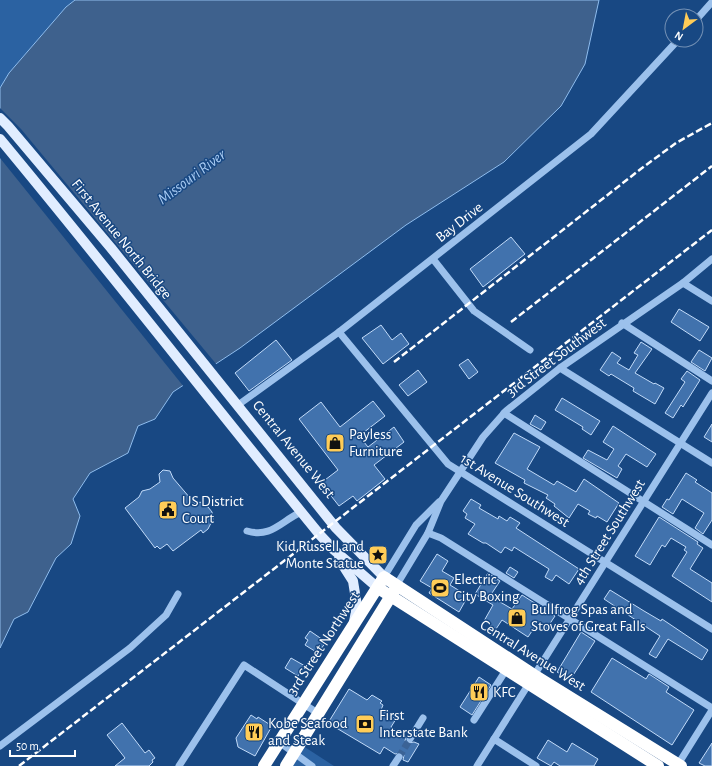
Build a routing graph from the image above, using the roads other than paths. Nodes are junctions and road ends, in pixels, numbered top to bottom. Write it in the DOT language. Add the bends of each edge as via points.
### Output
graph roads {
  1 [pos="712,2"];
  2 [pos="704,11"];
  3 [pos="671,48"];
  4 [pos="0,118"];
  5 [pos="0,139"];
  6 [pos="433,259"];
  7 [pos="712,259"];
  8 [pos="683,283"];
  9 [pos="712,301"];
  10 [pos="622,323"];
  11 [pos="339,332"];
  12 [pos="530,350"];
  13 [pos="560,368"];
  14 [pos="712,380"];
  15 [pos="218,381"];
  16 [pos="204,393"];
  17 [pos="712,393"];
  18 [pos="238,405"];
  19 [pos="504,413"];
  20 [pos="681,443"];
  21 [pos="712,462"];
  22 [pos="460,471"];
  23 [pos="441,501"];
  24 [pos="643,502"];
  25 [pos="301,512"];
  26 [pos="247,531"];
  27 [pos="428,533"];
  28 [pos="712,545"];
  29 [pos="334,550"];
  30 [pos="605,562"];
  31 [pos="381,583"];
  32 [pos="394,592"];
  33 [pos="178,594"];
  34 [pos="570,619"];
  35 [pos="353,627"];
  36 [pos="712,629"];
  37 [pos="506,670"];
  38 [pos="531,680"];
  39 [pos="303,704"];
  40 [pos="712,709"];
  41 [pos="318,714"];
  42 [pos="423,718"];
  43 [pos="474,720"];
  44 [pos="410,739"];
  45 [pos="494,739"];
  46 [pos="279,742"];
  47 [pos="0,746"];
  48 [pos="294,753"];
  49 [pos="399,757"];
  50 [pos="679,765"];
  51 [pos="179,766"];
  52 [pos="264,766"];
  53 [pos="286,766"];
  54 [pos="312,766"];
  55 [pos="393,766"];
  56 [pos="477,766"];
  57 [pos="536,766"];
  58 [pos="658,766"];
  1 -- 2 [label="street"];
  3 -- 6 [label="street, Bay Drive" via="591,134"];
  4 -- 15 [label="main road, First Avenue North Bridge" via="111,248"];
  5 -- 16 [label="main road, First Avenue North Bridge" via="94,252"];
  6 -- 11 [label="street, Bay Drive"];
  6 -- 12 [label="street" via="474,311"];
  7 -- 8 [label="street, 3rd Street Southwest"];
  8 -- 9 [label="street"];
  8 -- 10 [label="street, 3rd Street Southwest"];
  10 -- 13 [label="street, 3rd Street Southwest"];
  10 -- 14 [label="street"];
  11 -- 18 [label="street, Bay Drive"];
  11 -- 22 [label="street, 1st Avenue Southwest" via="448,464"];
  13 -- 19 [label="street, 3rd Street Southwest"];
  13 -- 20 [label="street"];
  15 -- 18 [label="main road, Central Avenue West"];
  16 -- 25 [label="main road, Central Avenue West"];
  17 -- 20 [label="street, 4th Street Southwest"];
  18 -- 31 [label="main road, Central Avenue West"];
  19 -- 22 [label="street, 3rd Street Southwest" via="483,437"];
  19 -- 24 [label="street"];
  20 -- 21 [label="street"];
  20 -- 24 [label="street, 4th Street Southwest"];
  22 -- 23 [label="street, 3rd Street Southwest"];
  22 -- 30 [label="street, 1st Avenue Southwest"];
  23 -- 27 [label="street, 3rd Street Southwest"];
  23 -- 31 [label="street, 3rd Street Southwest" via="416,525"];
  24 -- 28 [label="street"];
  24 -- 30 [label="street, 4th Street Southwest"];
  25 -- 26 [label="street" via="268,533 257,534"];
  25 -- 29 [label="main road, Central Avenue West"];
  27 -- 32 [label="street, 3rd Street Southwest"];
  27 -- 34 [label="street" via="441,538"];
  29 -- 31 [label="main road, Central Avenue West"];
  29 -- 35 [label="main road" via="353,581 357,606"];
  30 -- 34 [label="street, 4th Street Southwest"];
  30 -- 36 [label="street, 1st Avenue Southwest"];
  31 -- 32 [label="highway, Central Avenue West"];
  31 -- 35 [label="highway, 3rd Street Northwest"];
  32 -- 37 [label="highway, Central Avenue West"];
  32 -- 38 [label="highway, Central Avenue West"];
  32 -- 41 [label="highway"];
  33 -- 47 [label="street" via="166,615 130,648"];
  34 -- 38 [label="street, 4th Street Southwest"];
  34 -- 40 [label="street"];
  35 -- 39 [label="highway, 3rd Street Northwest"];
  37 -- 38 [label="highway, Central Avenue West"];
  37 -- 43 [label="street"];
  38 -- 45 [label="street, 4th Street Southwest"];
  38 -- 50 [label="highway, Central Avenue West"];
  38 -- 58 [label="highway, Central Avenue West"];
  39 -- 41 [label="street"];
  39 -- 46 [label="highway, 3rd Street Northwest"];
  39 -- 51 [label="street" via="244,666"];
  40 -- 50 [label="street"];
  41 -- 48 [label="highway"];
  42 -- 44 [label="street"];
  45 -- 56 [label="street, 4th Street Southwest"];
  45 -- 57 [label="street"];
  46 -- 48 [label="street"];
  46 -- 52 [label="highway, 3rd Street Northwest"];
  48 -- 53 [label="highway"];
  48 -- 54 [label="street"];
  49 -- 55 [label="street"];
}
